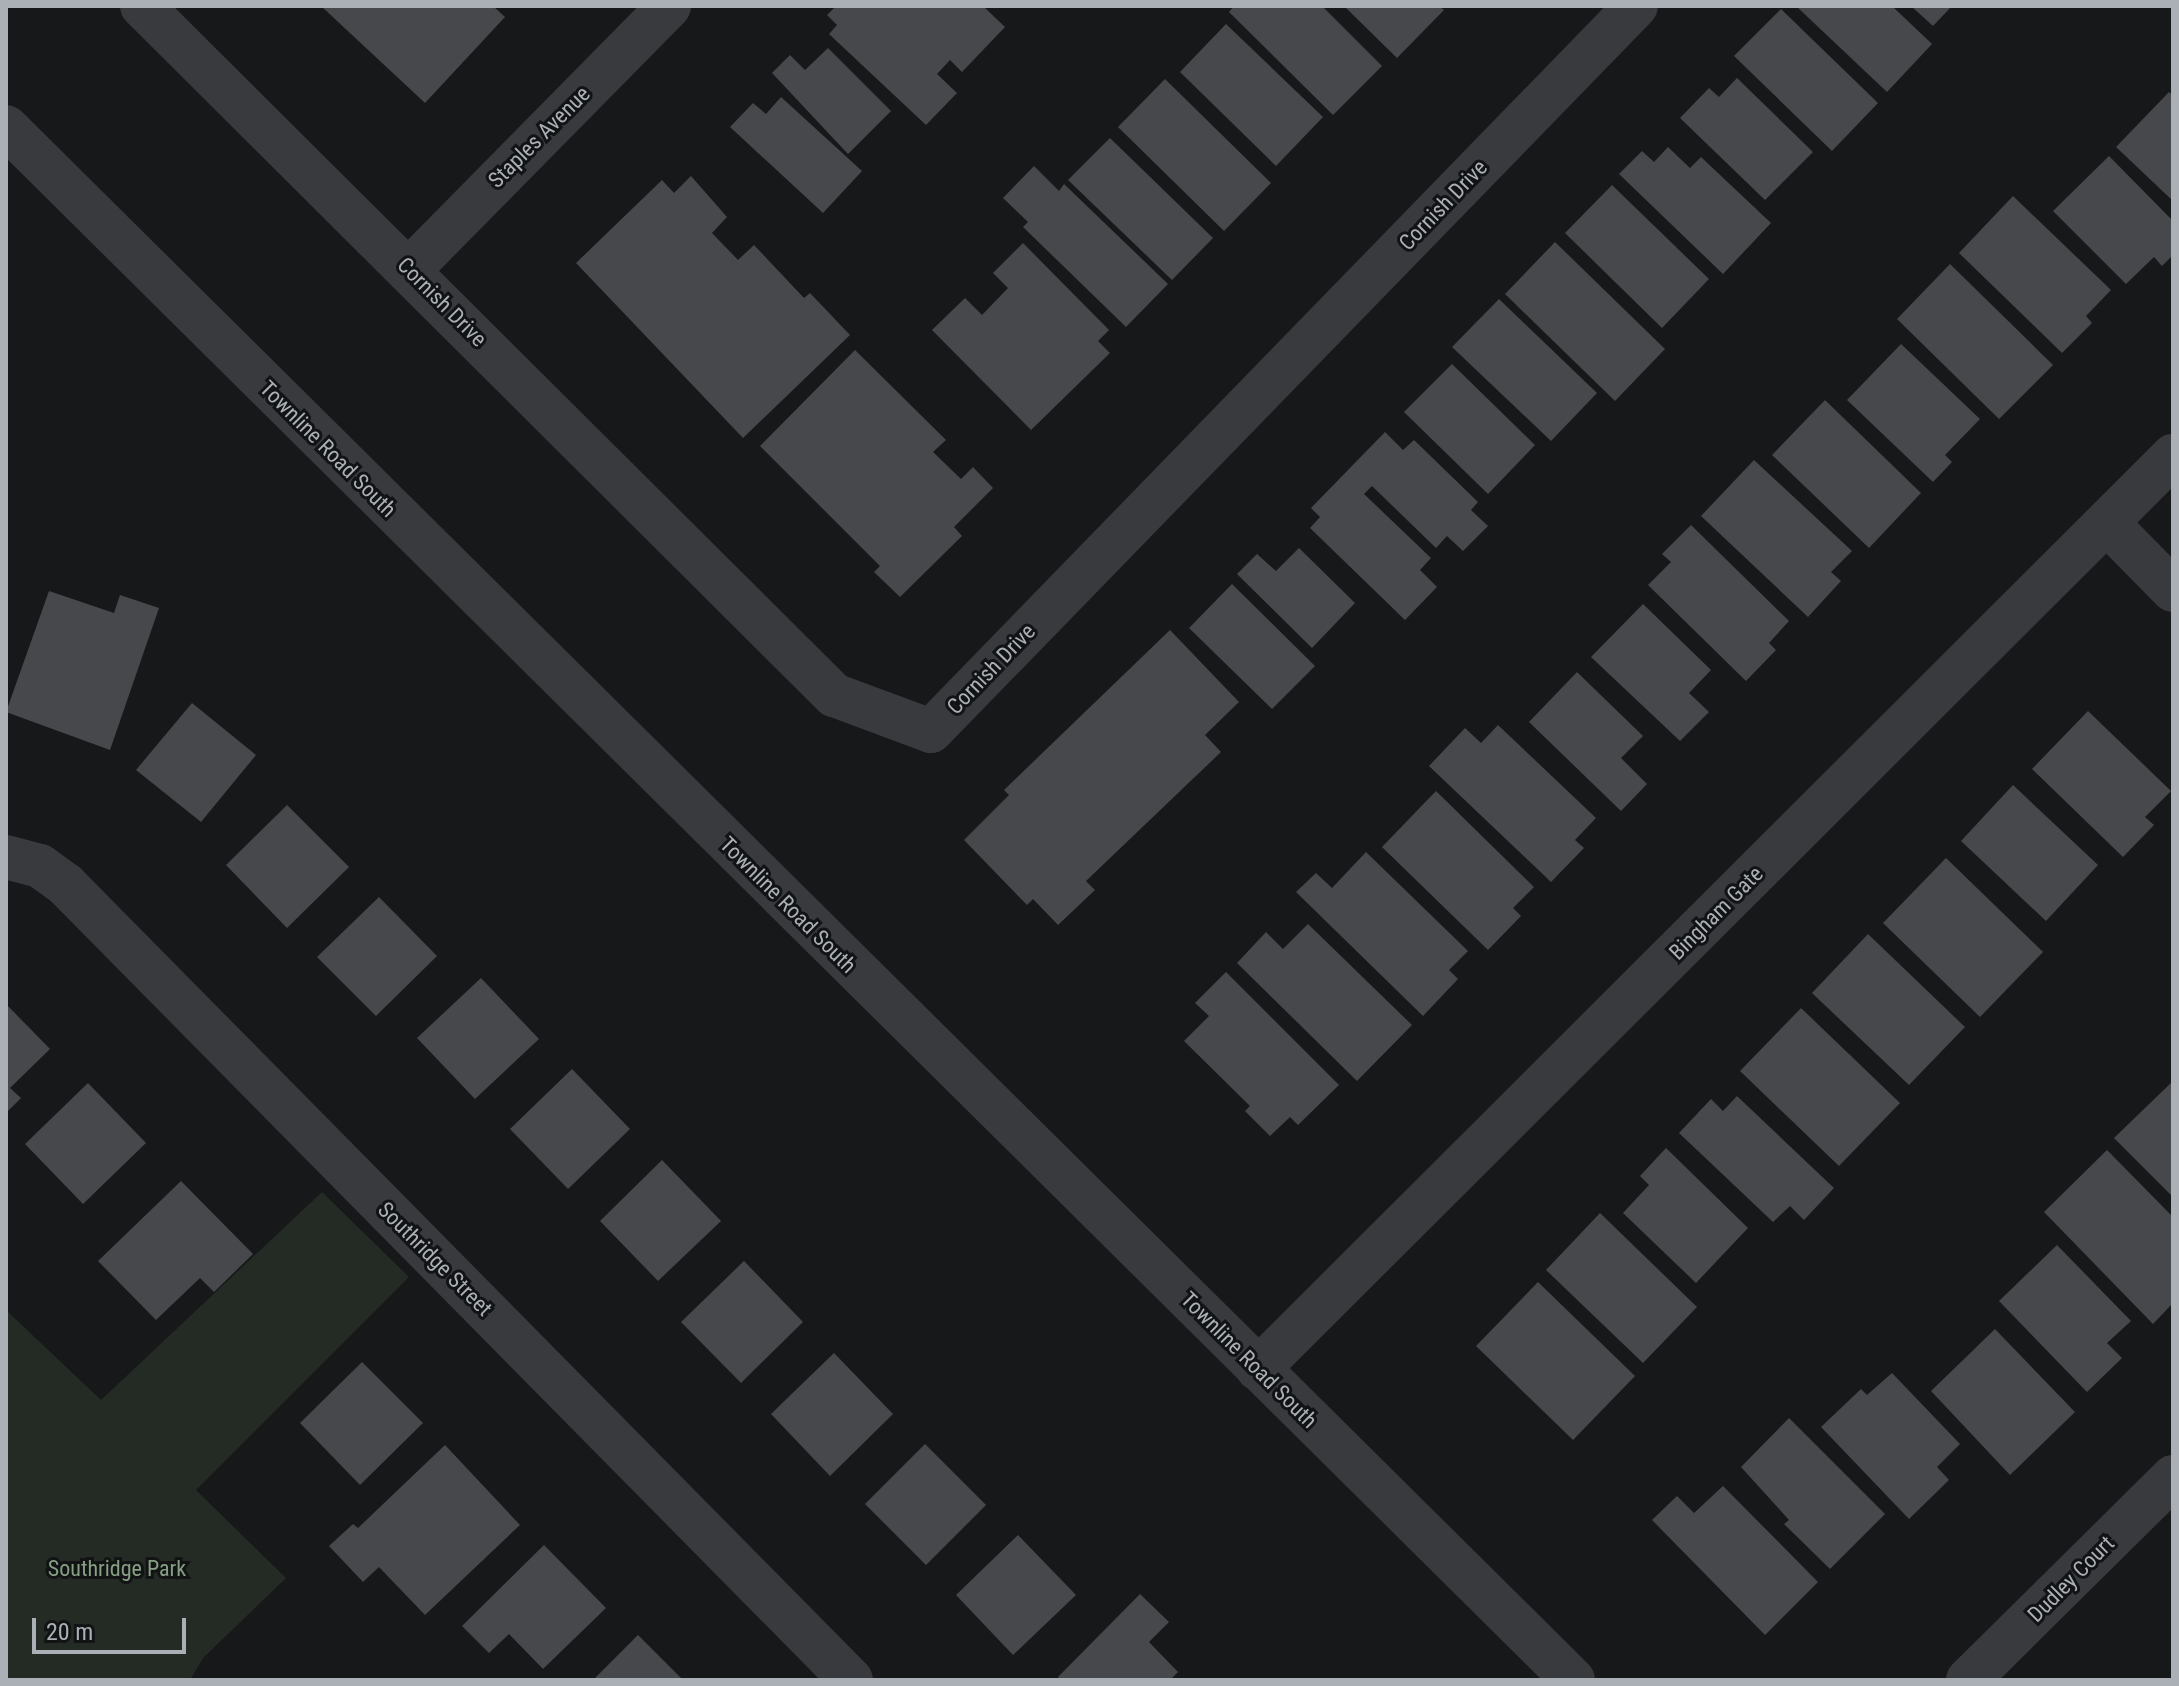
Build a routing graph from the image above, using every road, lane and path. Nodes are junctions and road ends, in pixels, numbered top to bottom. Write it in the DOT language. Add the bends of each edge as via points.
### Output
graph roads {
  1 [pos="142,6"];
  2 [pos="669,6"];
  3 [pos="1636,6"];
  4 [pos="6,127"];
  5 [pos="410,269"];
  6 [pos="2173,456"];
  7 [pos="2107,523"];
  8 [pos="2173,590"];
  9 [pos="6,857"];
  10 [pos="1258,1369"];
  11 [pos="2173,1477"];
  12 [pos="851,1680"];
  13 [pos="1573,1680"];
  14 [pos="1968,1680"];
  1 -- 5 [label="street, Cornish Drive"];
  2 -- 5 [label="street, Staples Avenue"];
  3 -- 5 [label="street, Cornish Drive" via="931,731 834,695"];
  4 -- 10 [label="street, Townline Road South"];
  6 -- 7 [label="street, Bingham Gate"];
  7 -- 8 [label="street"];
  7 -- 10 [label="street, Bingham Gate"];
  9 -- 12 [label="street, Southridge Street" via="40,866 66,885"];
  10 -- 13 [label="street, Townline Road South"];
  11 -- 14 [label="street, Dudley Court"];
}
